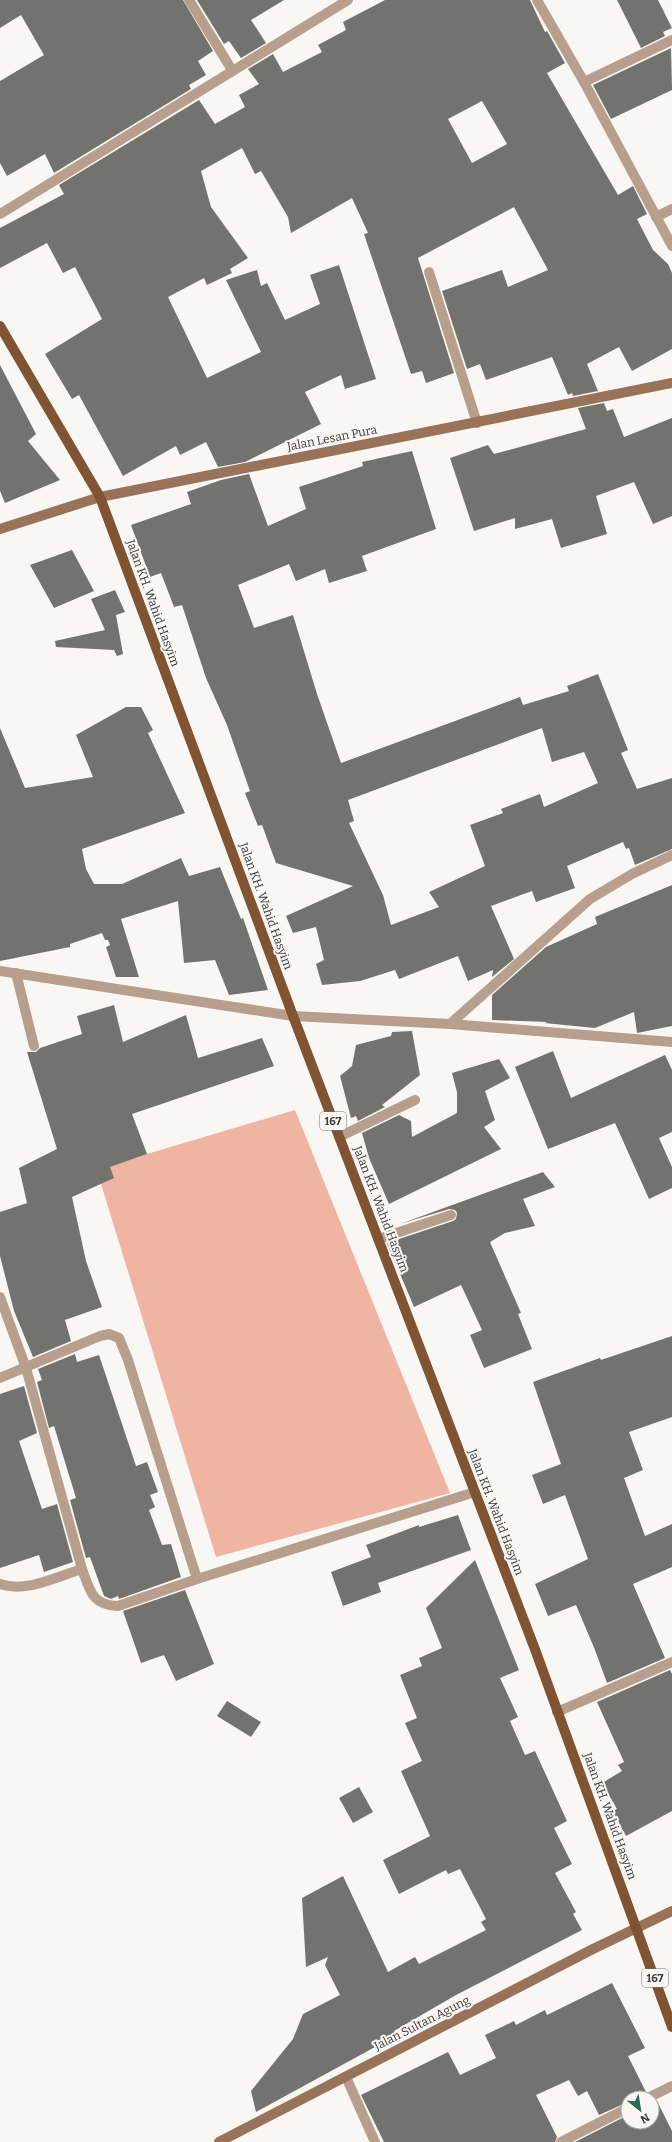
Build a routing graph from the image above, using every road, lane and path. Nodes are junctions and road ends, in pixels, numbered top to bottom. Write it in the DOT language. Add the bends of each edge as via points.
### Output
graph roads {
  1 [pos="189,0"];
  2 [pos="348,0"];
  3 [pos="538,0"];
  4 [pos="672,40"];
  5 [pos="232,70"];
  6 [pos="584,82"];
  7 [pos="672,209"];
  8 [pos="0,214"];
  9 [pos="656,217"];
  10 [pos="672,246"];
  11 [pos="429,272"];
  12 [pos="0,326"];
  13 [pos="672,383"];
  14 [pos="477,423"];
  15 [pos="100,497"];
  16 [pos="0,529"];
  17 [pos="672,855"];
  18 [pos="0,970"];
  19 [pos="16,973"];
  20 [pos="293,1016"];
  21 [pos="450,1024"];
  22 [pos="672,1042"];
  23 [pos="34,1046"];
  24 [pos="415,1100"];
  25 [pos="339,1137"];
  26 [pos="450,1215"];
  27 [pos="378,1239"];
  28 [pos="0,1297"];
  29 [pos="26,1368"];
  30 [pos="0,1378"];
  31 [pos="475,1492"];
  32 [pos="82,1569"];
  33 [pos="198,1579"];
  34 [pos="0,1584"];
  35 [pos="672,1662"];
  36 [pos="557,1712"];
  37 [pos="672,1911"];
  38 [pos="638,1929"];
  39 [pos="672,2027"];
  40 [pos="346,2077"];
  41 [pos="672,2086"];
  42 [pos="660,2092"];
  43 [pos="620,2112"];
  44 [pos="219,2142"];
  45 [pos="375,2142"];
  46 [pos="561,2142"];
  1 -- 5 [label="street"];
  2 -- 5 [label="street"];
  3 -- 6 [label="street"];
  4 -- 6 [label="street"];
  5 -- 8 [label="street"];
  6 -- 9 [label="street"];
  7 -- 9 [label="street"];
  9 -- 10 [label="street"];
  11 -- 14 [label="street"];
  12 -- 15 [label="main road, Jalan KH. Wahid Hasyim / 167"];
  13 -- 14 [label="street, Jalan Lesan Pura"];
  14 -- 15 [label="street, Jalan Lesan Pura"];
  15 -- 16 [label="street, Jalan Lesan Pura"];
  15 -- 20 [label="main road, Jalan KH. Wahid Hasyim / 167"];
  17 -- 21 [label="street" via="590,899"];
  18 -- 19 [label="street"];
  19 -- 20 [label="street"];
  19 -- 23 [label="street"];
  20 -- 21 [label="street"];
  20 -- 25 [label="main road, Jalan KH. Wahid Hasyim / 167"];
  21 -- 22 [label="street"];
  24 -- 25 [label="street"];
  25 -- 27 [label="main road, Jalan KH. Wahid Hasyim / 167"];
  26 -- 27 [label="street"];
  27 -- 31 [label="main road, Jalan KH. Wahid Hasyim / 167"];
  28 -- 29 [label="street"];
  29 -- 30 [label="street"];
  29 -- 32 [label="street"];
  29 -- 33 [label="street" via="100,1336 109,1334 119,1338"];
  31 -- 33 [label="street"];
  31 -- 36 [label="main road, Jalan KH. Wahid Hasyim / 167"];
  32 -- 33 [label="street" via="89,1590 96,1600 118,1606"];
  32 -- 34 [label="street" via="24,1587 11,1588"];
  35 -- 36 [label="street"];
  36 -- 38 [label="main road, Jalan KH. Wahid Hasyim / 167"];
  37 -- 38 [label="street, Jalan Sultan Agung"];
  38 -- 39 [label="main road, Jalan KH. Wahid Hasyim / 167"];
  38 -- 40 [label="street, Jalan Sultan Agung" via="593,1949"];
  40 -- 44 [label="street, Jalan Sultan Agung"];
  40 -- 45 [label="street"];
  41 -- 42 [label="street"];
  43 -- 46 [label="street"];
}
